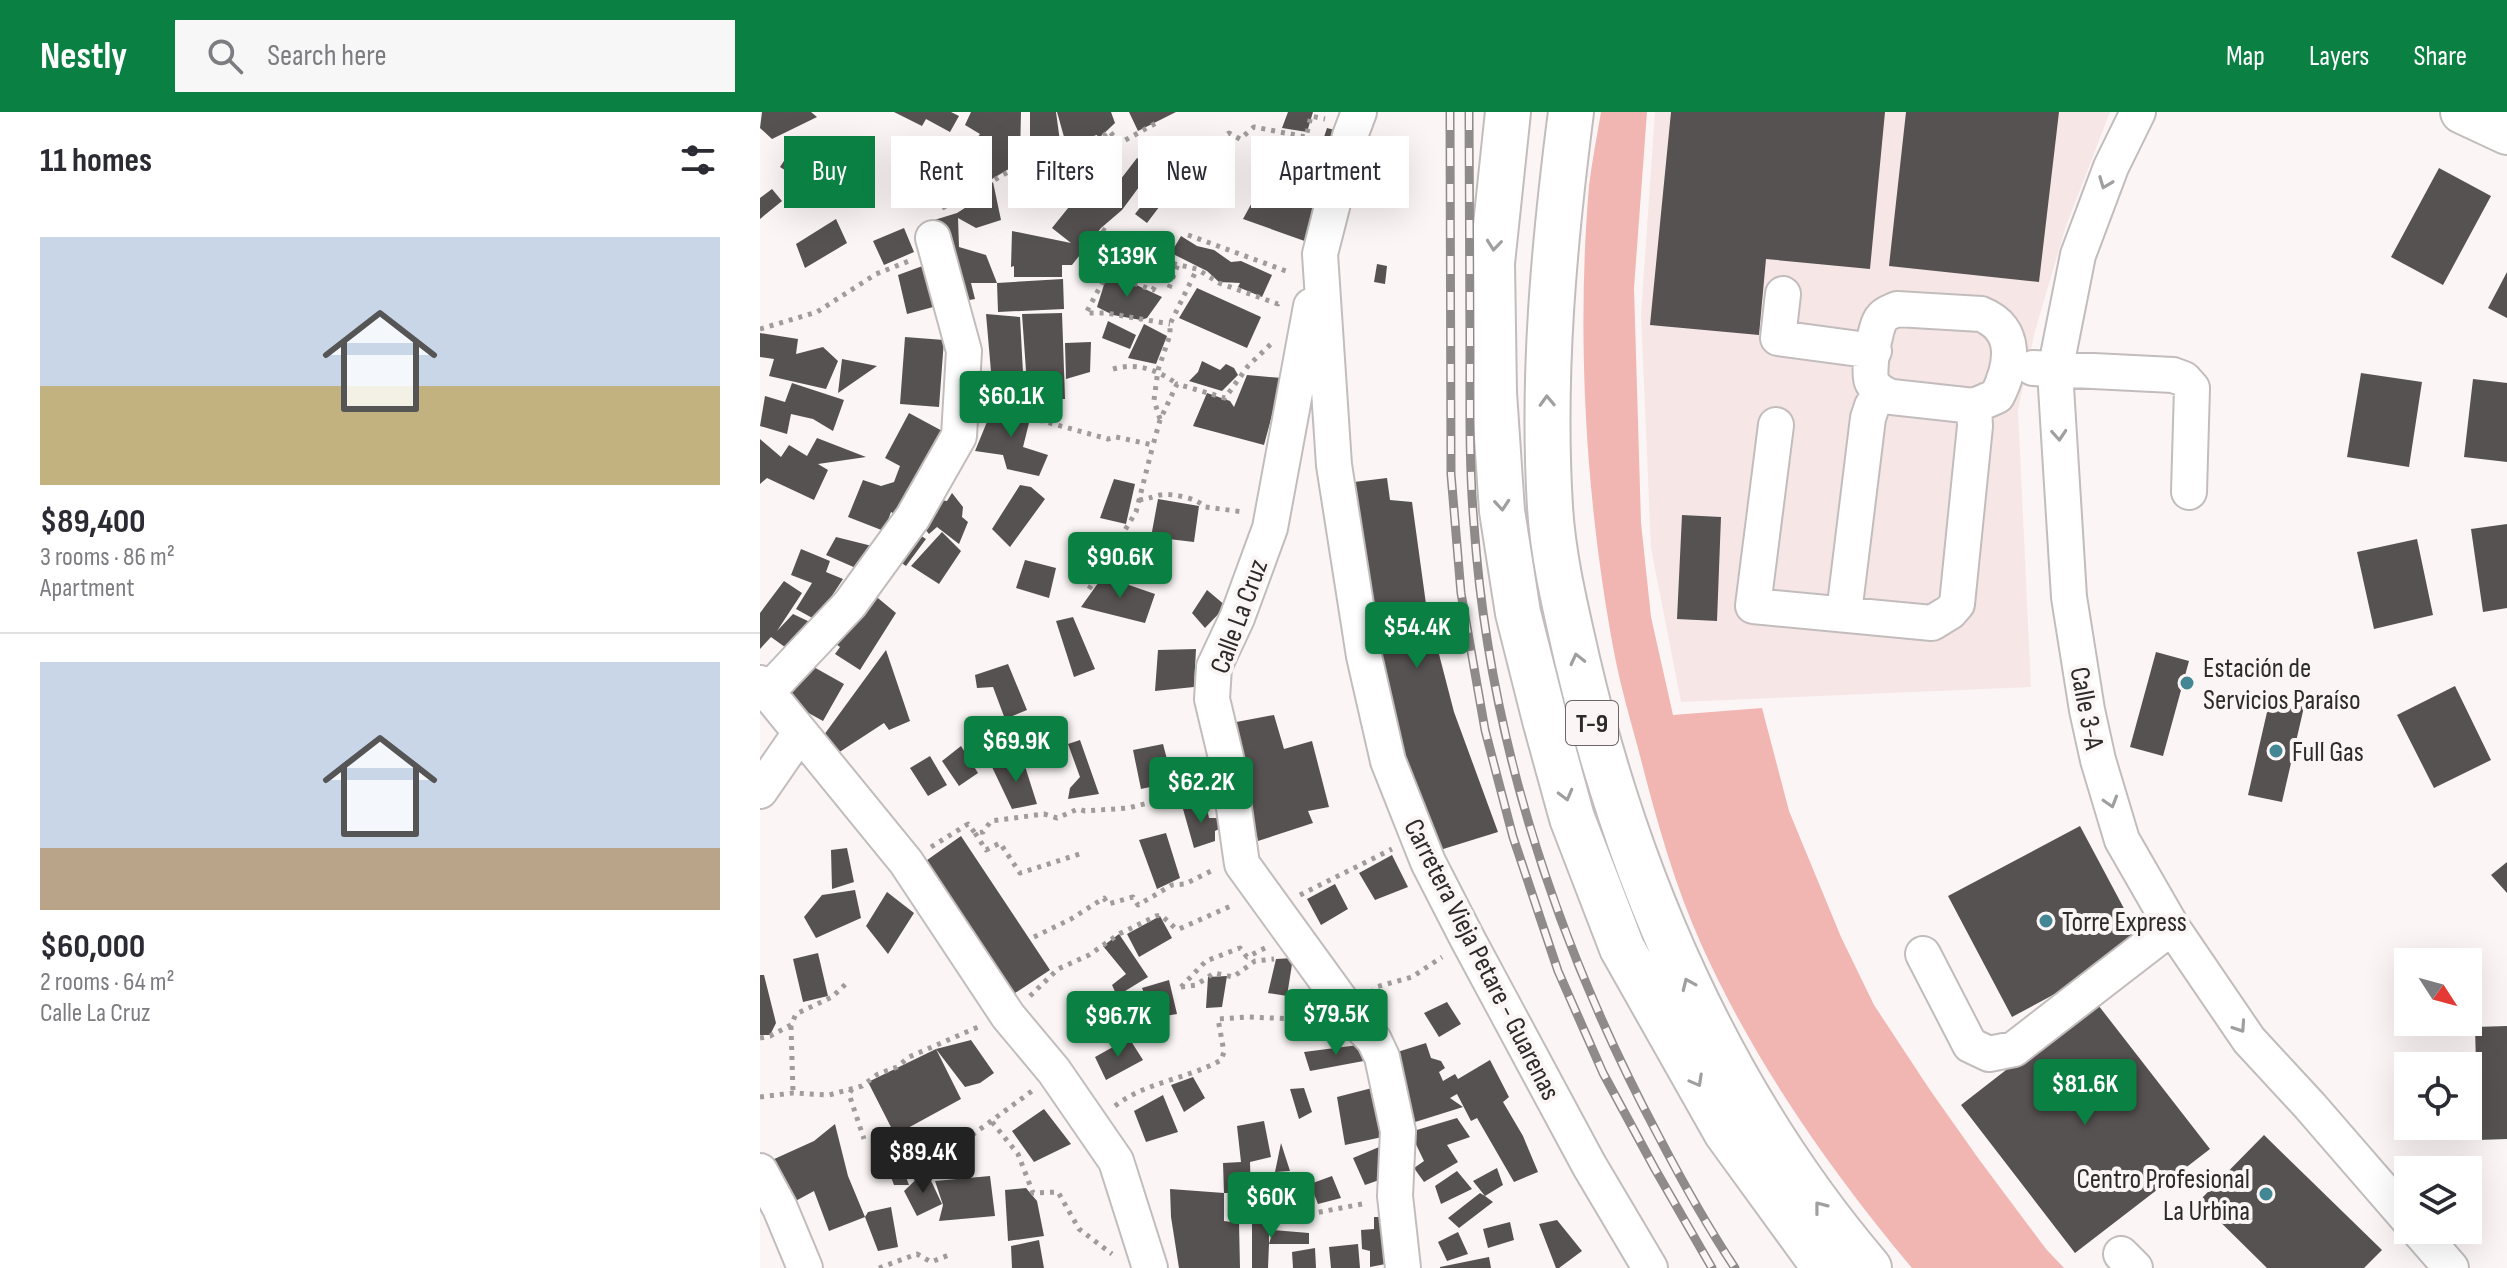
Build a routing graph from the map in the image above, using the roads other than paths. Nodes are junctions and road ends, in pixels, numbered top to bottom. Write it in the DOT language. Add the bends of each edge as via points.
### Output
graph roads {
  1 [pos="1508,112"];
  2 [pos="1571,112"];
  3 [pos="2138,112"];
  4 [pos="2462,112"];
  5 [pos="1356,119"];
  6 [pos="2507,133"];
  7 [pos="933,234"];
  8 [pos="1320,254"];
  9 [pos="1783,294"];
  10 [pos="1874,351"];
  11 [pos="2007,365"];
  12 [pos="2055,371"];
  13 [pos="1881,393"];
  14 [pos="1974,406"];
  15 [pos="1776,425"];
  16 [pos="2189,492"];
  17 [pos="1844,613"];
  18 [pos="764,687"];
  19 [pos="800,733"];
  20 [pos="760,791"];
  21 [pos="2172,927"];
  22 [pos="1923,954"];
  23 [pos="760,1171"];
  24 [pos="2394,1203"];
  25 [pos="2430,1244"];
  26 [pos="805,1268"];
  27 [pos="1150,1268"];
  28 [pos="1403,1268"];
  29 [pos="1650,1268"];
  30 [pos="1825,1268"];
  31 [pos="1869,1268"];
  32 [pos="2451,1268"];
  1 -- 30 [label="highway, T-9, one-way" via="1492,263 1494,393 1502,511 1518,613 1545,720 1572,818 1622,948 1726,1132"];
  31 -- 2 [label="highway, T-9, one-way" via="1806,1190 1701,1012 1647,892 1592,723 1550,510 1546,376"];
  3 -- 12 [label="street, Calle 3-A, one-way" via="2078,255"];
  4 -- 6 [label="main road"];
  5 -- 8 [label="street, Carretera Vieja Petare - Guarenas"];
  7 -- 18 [label="street" via="964,351 959,436 913,517 850,604"];
  8 -- 28 [label="street, Calle La Cruz" via="1270,528 1214,667 1212,699 1242,864 1382,1057 1398,1131 1395,1196"];
  8 -- 29 [label="street, Carretera Vieja Petare - Guarenas" via="1334,465 1364,656 1388,761 1417,836 1467,938"];
  9 -- 10 [label="street" via="1778,338"];
  10 -- 11 [label="street" via="1878,322 1897,309 1981,314 2004,332 2010,351"];
  10 -- 13 [label="street" via="1869,375"];
  11 -- 12 [label="street"];
  11 -- 14 [label="street" via="1997,396"];
  12 -- 16 [label="street" via="2184,379 2192,388"];
  12 -- 21 [label="street, Calle 3-A, one-way" via="2069,597 2087,710 2122,840"];
  13 -- 14 [label="street"];
  13 -- 17 [label="street" via="1868,418"];
  14 -- 17 [label="street" via="1957,604 1932,623"];
  15 -- 17 [label="street" via="1753,606"];
  18 -- 19 [label="street"];
  19 -- 20 [label="street"];
  19 -- 27 [label="street" via="906,862 1008,1016 1054,1071 1116,1161"];
  21 -- 22 [label="street" via="2014,1049 1989,1054 1970,1045"];
  21 -- 24 [label="street, Calle 3-A, one-way" via="2249,1040"];
  23 -- 26 [label="street"];
  25 -- 32 [label="street"];
}
